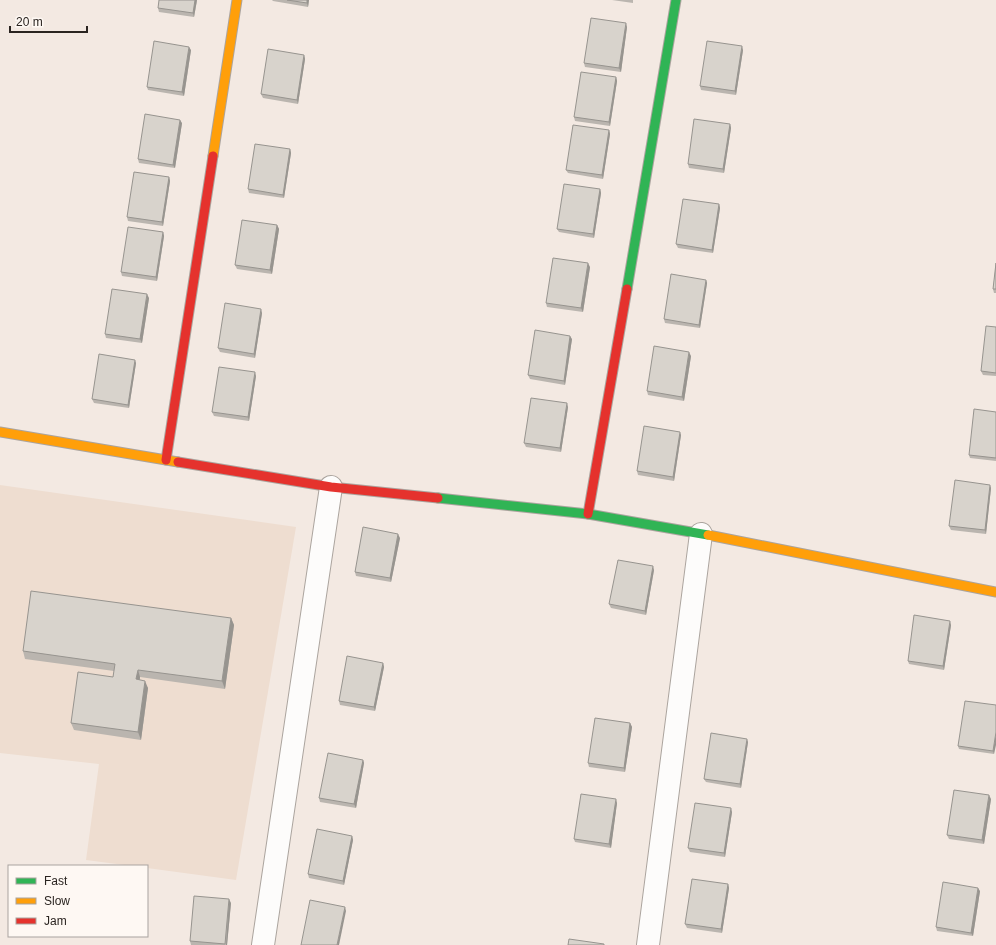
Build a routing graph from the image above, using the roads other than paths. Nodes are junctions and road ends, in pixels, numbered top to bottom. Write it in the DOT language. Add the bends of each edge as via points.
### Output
graph roads {
  1 [pos="237,0"];
  2 [pos="676,0"];
  3 [pos="0,432"];
  4 [pos="166,460"];
  5 [pos="331,487"];
  6 [pos="588,514"];
  7 [pos="701,534"];
  8 [pos="996,592"];
  9 [pos="262,945"];
  10 [pos="648,945"];
  1 -- 4 [label="street"];
  2 -- 6 [label="street"];
  3 -- 4 [label="street"];
  4 -- 5 [label="street"];
  5 -- 6 [label="street"];
  5 -- 9 [label="street"];
  6 -- 7 [label="street"];
  7 -- 8 [label="street"];
  7 -- 10 [label="street"];
}
